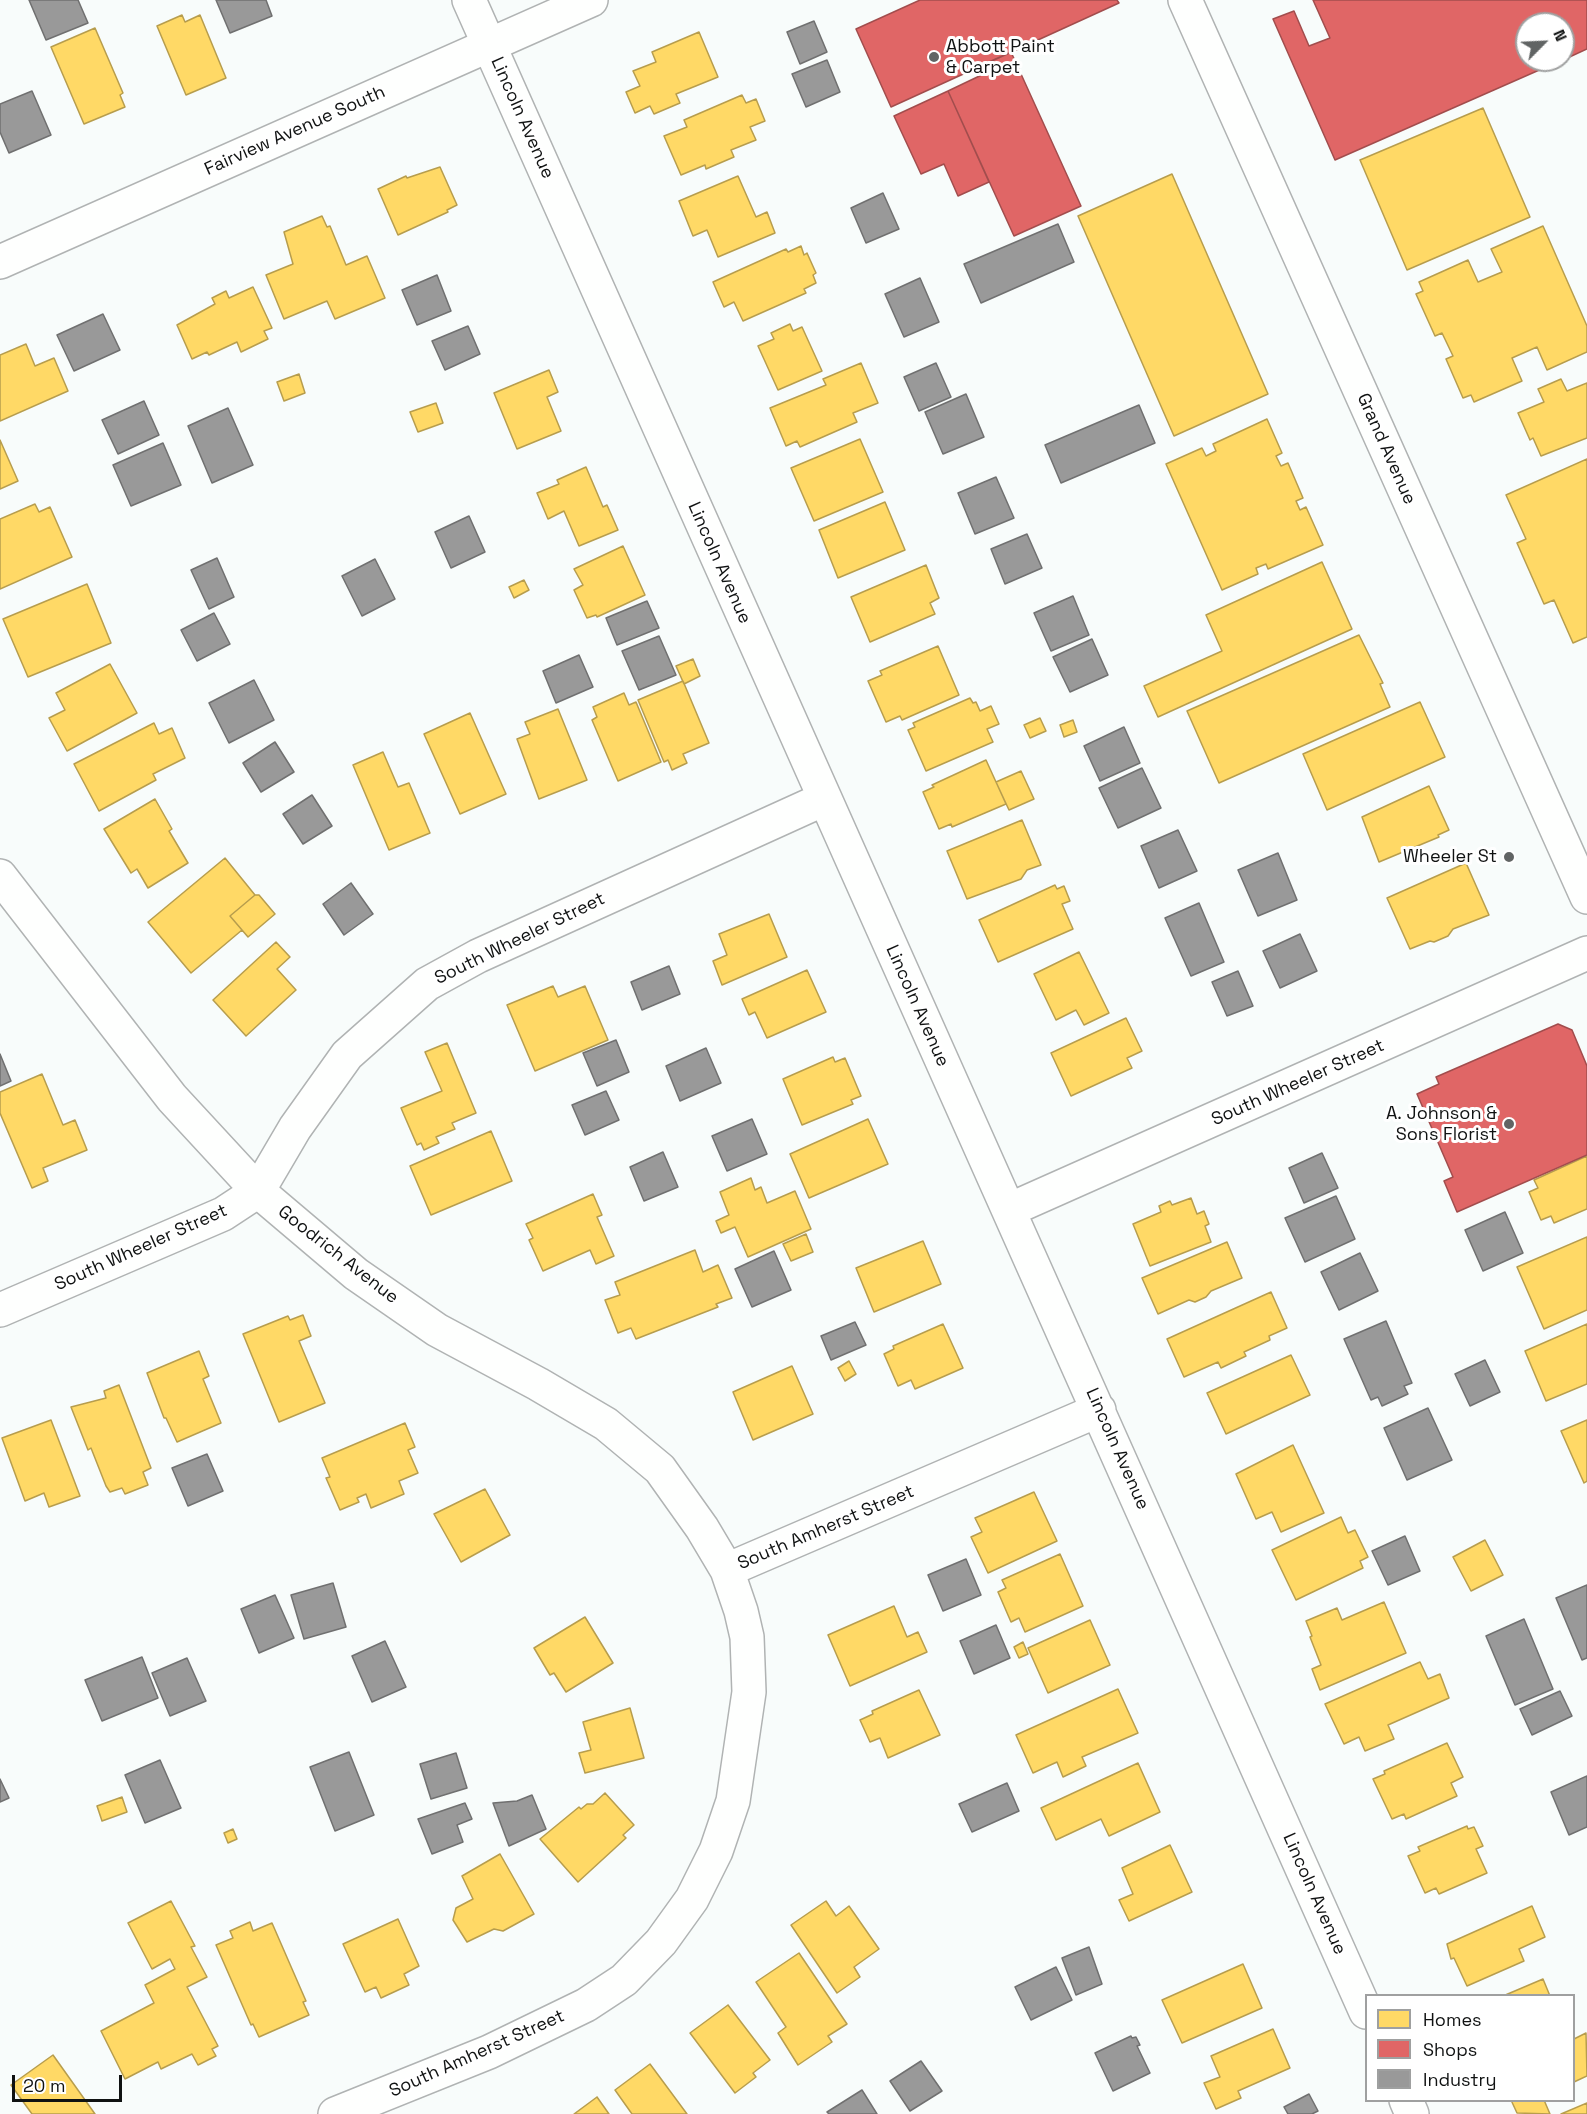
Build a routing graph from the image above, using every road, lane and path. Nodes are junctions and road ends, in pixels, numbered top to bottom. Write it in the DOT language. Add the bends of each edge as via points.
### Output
graph roads {
  1 [pos="469,0"];
  2 [pos="591,0"];
  3 [pos="1185,0"];
  4 [pos="489,45"];
  5 [pos="0,262"];
  6 [pos="824,799"];
  7 [pos="0,876"];
  8 [pos="1587,897"];
  9 [pos="1587,953"];
  10 [pos="258,1191"];
  11 [pos="1009,1210"];
  12 [pos="0,1311"];
  13 [pos="1099,1410"];
  14 [pos="727,1570"];
  15 [pos="1365,2010"];
  16 [pos="335,2114"];
  1 -- 4 [label="street, Lincoln Avenue"];
  2 -- 4 [label="street, Fairview Avenue South"];
  3 -- 8 [label="street, Grand Avenue"];
  4 -- 5 [label="street, Fairview Avenue South"];
  4 -- 6 [label="street, Lincoln Avenue"];
  6 -- 10 [label="street, South Wheeler Street" via="478,956 427,984 348,1055 295,1128"];
  6 -- 11 [label="street, Lincoln Avenue"];
  7 -- 10 [label="street, Goodrich Avenue" via="172,1098"];
  9 -- 11 [label="street, South Wheeler Street"];
  10 -- 12 [label="street, South Wheeler Street" via="223,1214"];
  10 -- 14 [label="street, Goodrich Avenue" via="356,1274 437,1330 606,1424 660,1469"];
  11 -- 13 [label="street, Lincoln Avenue"];
  13 -- 14 [label="street, South Amherst Street"];
  13 -- 15 [label="street, Lincoln Avenue"];
  14 -- 16 [label="street, South Amherst Street" via="747,1637 749,1692 733,1801 716,1851 692,1899 661,1942 624,1980 586,2005 489,2052"];
}
